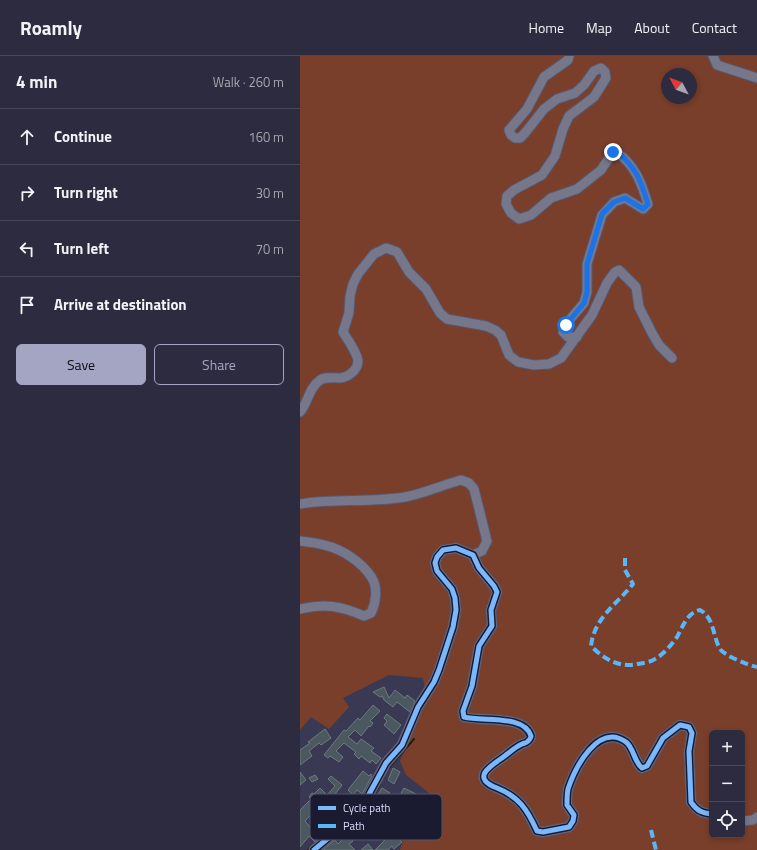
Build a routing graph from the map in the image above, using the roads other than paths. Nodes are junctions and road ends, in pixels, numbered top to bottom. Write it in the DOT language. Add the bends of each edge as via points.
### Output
graph roads {
  1 [pos="569,56"];
  2 [pos="713,56"];
  3 [pos="757,78"];
  4 [pos="577,336"];
  5 [pos="672,358"];
  6 [pos="300,412"];
  7 [pos="300,504"];
  8 [pos="300,541"];
  9 [pos="473,555"];
  10 [pos="300,609"];
  11 [pos="369,794"];
  12 [pos="709,814"];
  13 [pos="757,817"];
  14 [pos="745,821"];
  15 [pos="325,840"];
  16 [pos="314,850"];
  1 -- 4 [label="street" via="568,60 544,78 527,109 509,130 510,135 520,138 544,109 557,99 575,93 594,71 601,68 606,78 594,97 569,116 562,129 555,156 542,175 514,190 508,196 506,204 518,219 531,215 551,198 576,189 601,170 613,152 617,152 632,166 641,181 648,204 643,209 625,198 614,202 602,214 587,264 587,292 584,303 563,332 568,337"];
  2 -- 3 [label="street" via="717,65"];
  4 -- 5 [label="street" via="592,316 607,283 619,270 636,287 639,307 652,333 659,345"];
  4 -- 6 [label="street" via="561,358 549,364 518,362 509,355 501,336 495,330 447,319 426,289 409,272 397,252 382,249 374,254 358,274 350,296 349,313 343,332 357,358 354,371 341,378 319,380"];
  7 -- 9 [label="street" via="406,497 461,480 469,483 474,490 487,541 482,551"];
  8 -- 10 [label="street" via="325,545 341,551 362,566 372,578 376,593 374,606 370,613 364,616 332,606 315,605"];
  9 -- 11 [label="street" via="456,548 443,550 437,557 437,571 455,598 453,627 434,682 418,707 402,745 386,763"];
  9 -- 12 [label="street" via="479,568 497,592 491,610 492,626 479,646 472,686 463,711 464,717 516,723 530,731 531,736 528,741 487,768 484,774 487,784 508,792 519,801 537,831 569,827 574,815 567,804 568,790 583,757 593,746 605,738 620,738 628,743 642,768 647,766 663,738 680,726 689,727 692,733 689,751 691,802 702,813"];
  13 -- 14 [label="street"];
  15 -- 16 [label="street"];
}
